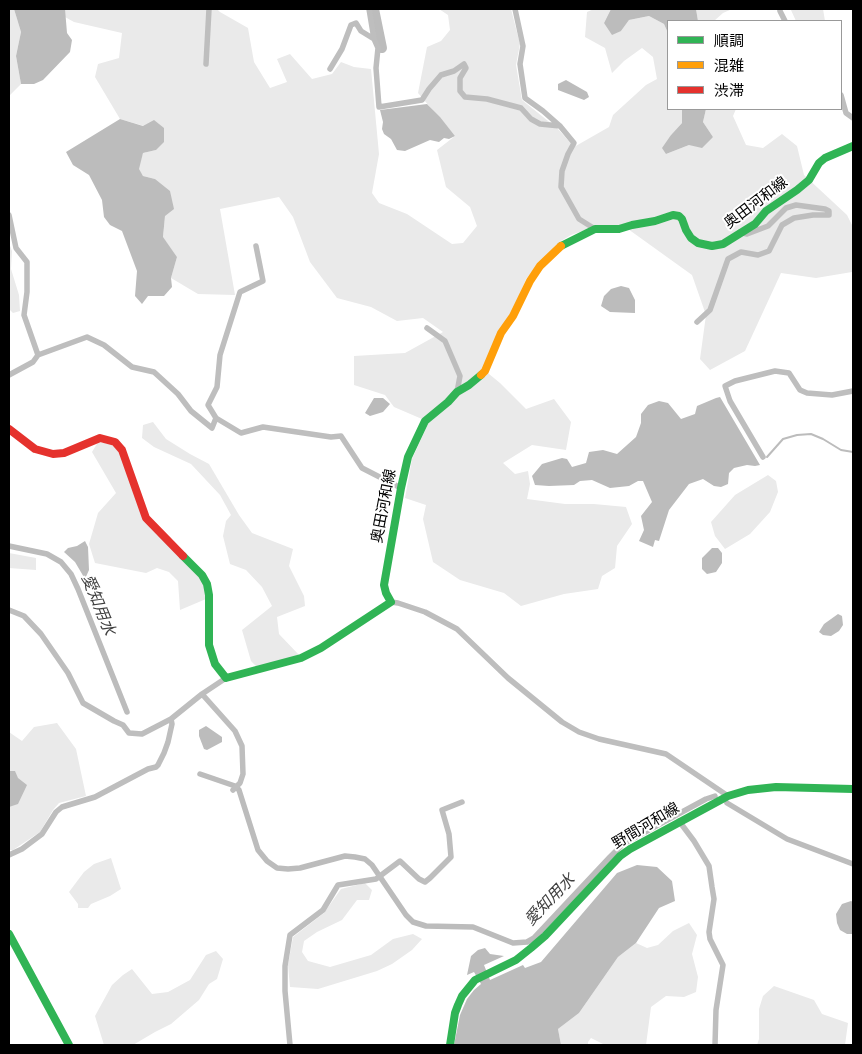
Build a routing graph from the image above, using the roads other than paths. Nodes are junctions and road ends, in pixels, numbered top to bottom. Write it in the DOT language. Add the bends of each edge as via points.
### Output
graph roads {
  1 [pos="209,9"];
  2 [pos="369,9"];
  3 [pos="515,9"];
  4 [pos="780,10"];
  5 [pos="785,20"];
  6 [pos="374,39"];
  7 [pos="206,64"];
  8 [pos="330,69"];
  9 [pos="842,98"];
  10 [pos="853,118"];
  11 [pos="560,126"];
  12 [pos="853,146"];
  13 [pos="9,215"];
  14 [pos="595,229"];
  15 [pos="740,232"];
  16 [pos="256,246"];
  17 [pos="697,322"];
  18 [pos="427,328"];
  19 [pos="38,355"];
  20 [pos="9,375"];
  21 [pos="853,391"];
  22 [pos="456,392"];
  23 [pos="216,418"];
  24 [pos="9,429"];
  25 [pos="763,457"];
  26 [pos="401,488"];
  27 [pos="391,602"];
  28 [pos="9,610"];
  29 [pos="226,678"];
  30 [pos="202,694"];
  31 [pos="171,719"];
  32 [pos="853,788"];
  33 [pos="233,790"];
  34 [pos="728,796"];
  35 [pos="462,802"];
  36 [pos="679,821"];
  37 [pos="9,855"];
  38 [pos="9,934"];
  39 [pos="69,1045"];
  40 [pos="290,1045"];
  41 [pos="450,1045"];
  42 [pos="715,1045"];
  1 -- 7 [label="street"];
  2 -- 6 [label="street"];
  3 -- 11 [label="street" via="523,46 520,64 525,98"];
  4 -- 5 [label="street"];
  6 -- 8 [label="street" via="361,31 356,23 351,25"];
  6 -- 11 [label="street" via="378,48 378,107 422,100 441,75 464,64 466,68 460,78 460,91 465,97 521,108 540,124"];
  9 -- 10 [label="street" via="846,112"];
  11 -- 14 [label="street" via="574,143 562,171 561,187 579,219"];
  12 -- 15 [label="main road, 奥田河和線" via="825,158 809,180 755,224"];
  13 -- 19 [label="street" via="16,248 27,262 24,315"];
  14 -- 15 [label="main road, 奥田河和線" via="619,229 673,215 682,219 691,238 698,243 722,244"];
  14 -- 22 [label="main road, 奥田河和線" via="563,244 540,266 514,316 501,333 485,371"];
  15 -- 17 [label="street" via="746,234 768,226 786,208 796,205 829,211 829,214 794,218 782,225 769,250 758,255 741,252 728,259 710,310"];
  16 -- 23 [label="street" via="264,282 240,292 220,355 217,387 208,405"];
  18 -- 22 [label="street" via="444,341 460,376"];
  19 -- 20 [label="street" via="33,362"];
  19 -- 23 [label="street" via="87,337 132,368 154,372 212,428"];
  21 -- 25 [label="street" via="832,395 807,393 800,390 789,374 775,371 725,386 730,401"];
  22 -- 26 [label="main road, 奥田河和線" via="425,422 408,457"];
  23 -- 26 [label="street" via="241,432 263,427 331,438 341,436 362,468"];
  24 -- 29 [label="main road" via="35,449 53,454 64,453 100,438 115,442 122,450 146,518 202,575 209,595 209,645 215,664"];
  26 -- 27 [label="main road, 奥田河和線" via="384,585"];
  27 -- 29 [label="main road" via="302,658"];
  27 -- 34 [label="street" via="425,612 457,629 508,678 579,732 666,754"];
  28 -- 31 [label="street" via="24,616 41,634 68,673 83,703 123,725 129,733 142,734"];
  29 -- 30 [label="street"];
  30 -- 31 [label="street"];
  30 -- 33 [label="street" via="235,731 242,746 243,774"];
  31 -- 37 [label="street" via="166,748 156,767 95,797 62,807 42,834"];
  32 -- 34 [label="main road, 野間河和線" via="776,787"];
  34 -- 36 [label="main road, 野間河和線"];
  35 -- 40 [label="street" via="442,810 449,834 450,857 425,882 400,861 376,879 338,885 322,910 290,935 285,966"];
  36 -- 41 [label="main road, 野間河和線" via="620,856 545,936 516,960 475,980 458,1005"];
  36 -- 42 [label="street" via="708,866 714,899 709,932 723,965"];
  38 -- 39 [label="main road"];
}
